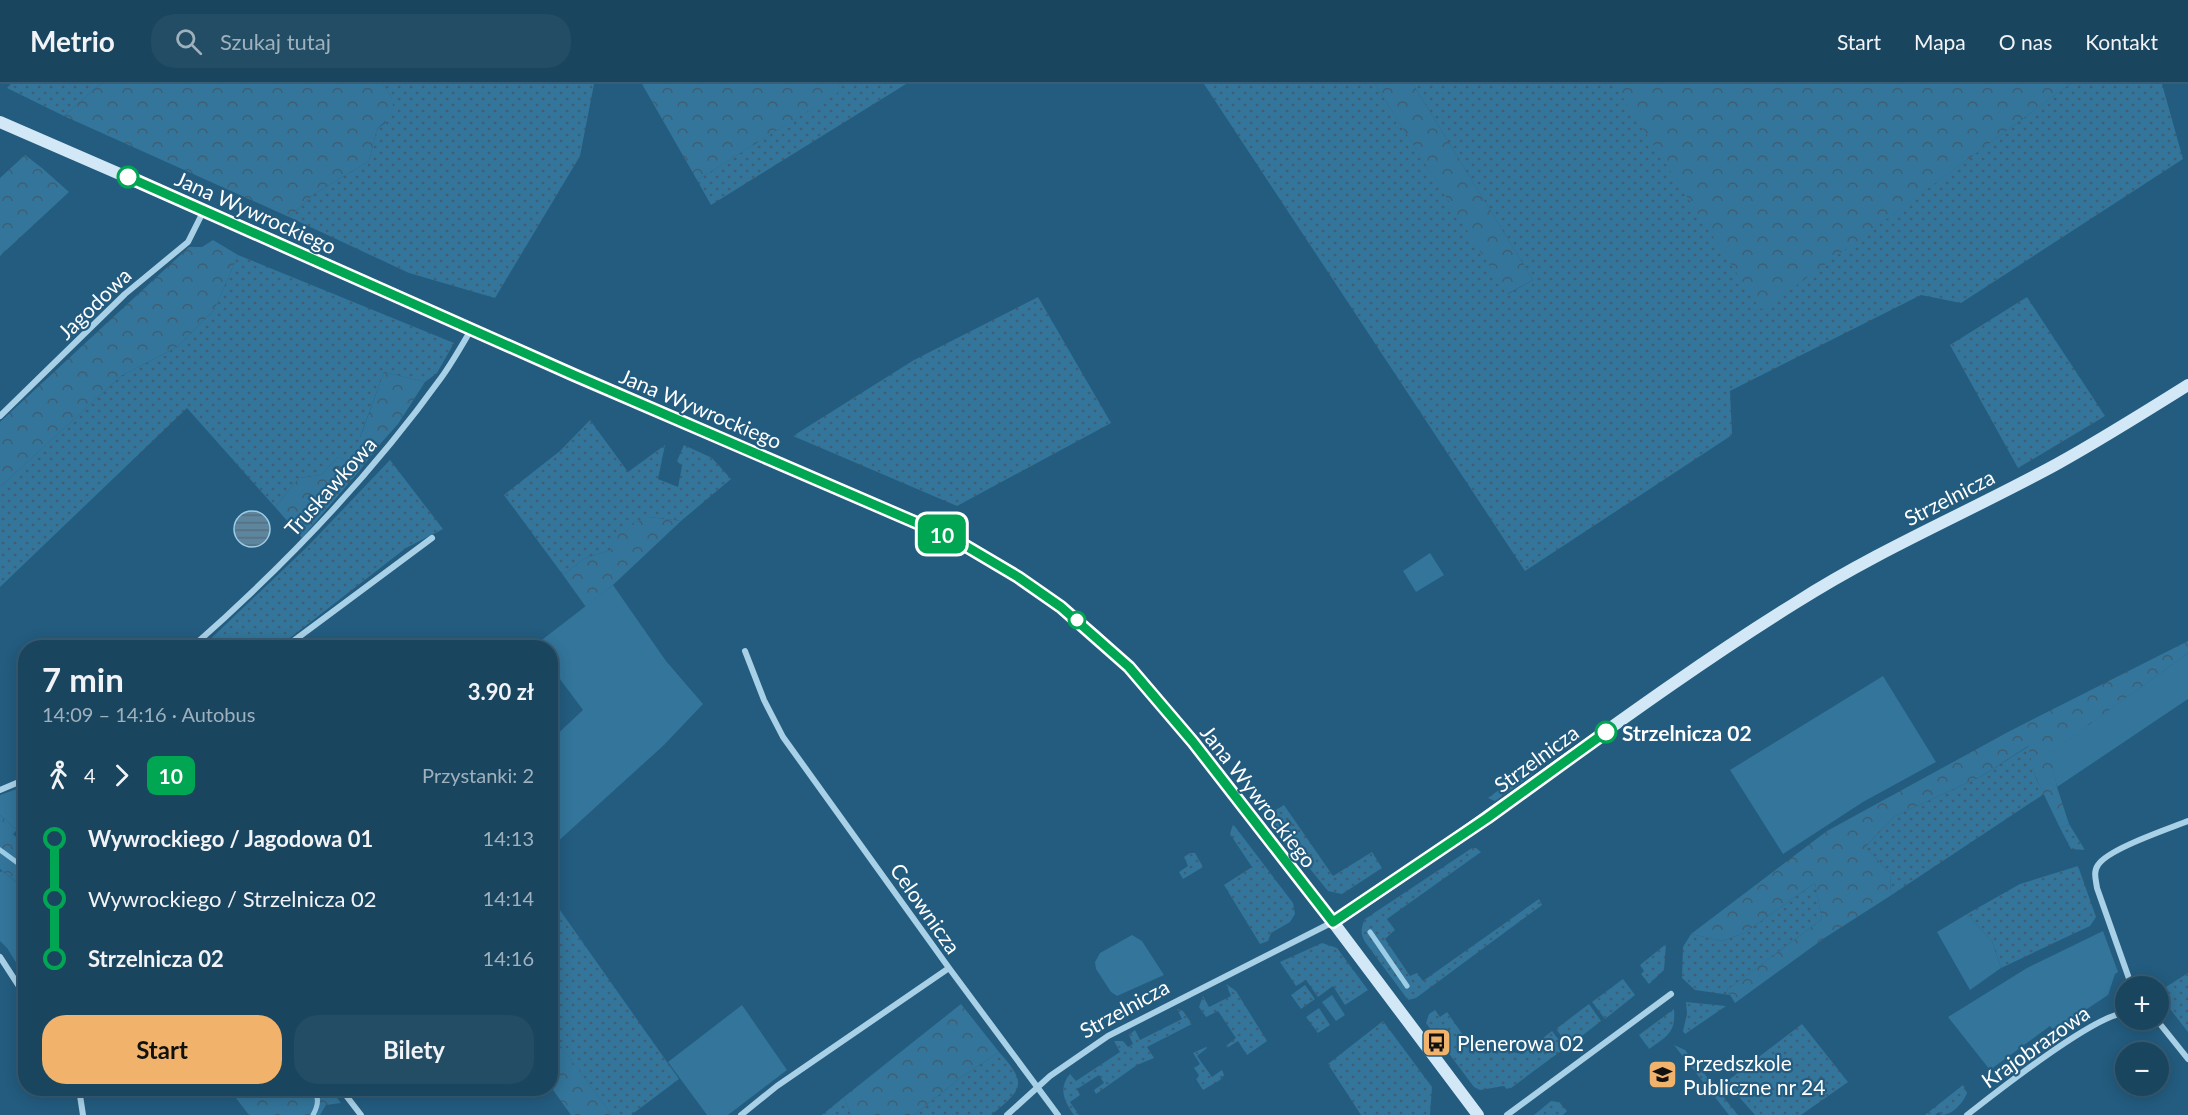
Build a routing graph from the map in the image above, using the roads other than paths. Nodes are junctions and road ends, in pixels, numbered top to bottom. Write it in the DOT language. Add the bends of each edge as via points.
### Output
graph roads {
  1 [pos="0,122"];
  2 [pos="204,210"];
  3 [pos="472,328"];
  4 [pos="2188,385"];
  5 [pos="0,417"];
  6 [pos="432,538"];
  7 [pos="199,640"];
  8 [pos="295,640"];
  9 [pos="745,651"];
  10 [pos="18,782"];
  11 [pos="0,790"];
  12 [pos="2188,821"];
  13 [pos="1333,922"];
  14 [pos="0,957"];
  15 [pos="949,968"];
  16 [pos="2128,976"];
  17 [pos="18,985"];
  18 [pos="1671,994"];
  19 [pos="2115,1014"];
  20 [pos="2165,1030"];
  21 [pos="2188,1059"];
  22 [pos="1038,1087"];
  23 [pos="80,1096"];
  24 [pos="346,1096"];
  25 [pos="83,1115"];
  26 [pos="361,1115"];
  27 [pos="741,1115"];
  28 [pos="1007,1115"];
  29 [pos="1058,1115"];
  30 [pos="1478,1115"];
  31 [pos="1507,1115"];
  32 [pos="1967,1115"];
  1 -- 2 [label="street, Jana Wywrockiego"];
  2 -- 3 [label="street, Jana Wywrockiego"];
  2 -- 5 [label="street, Jagodowa" via="188,242 125,294"];
  3 -- 7 [label="street, Truskawkowa" via="442,377 377,461 281,563"];
  3 -- 13 [label="street, Jana Wywrockiego" via="954,539 1061,607 1129,667 1152,693"];
  4 -- 13 [label="street, Strzelnicza" via="2056,464 1795,603 1663,690 1487,818"];
  6 -- 8 [label="street"];
  9 -- 15 [label="street, Celownicza" via="783,737"];
  10 -- 11 [label="street"];
  12 -- 16 [label="street" via="2110,853 2098,864 2097,888"];
  13 -- 22 [label="street, Strzelnicza" via="1117,1031"];
  13 -- 30 [label="street, Jana Wywrockiego"];
  14 -- 17 [label="street"];
  15 -- 22 [label="street"];
  15 -- 27 [label="street, Celownicza"];
  18 -- 31 [label="street"];
  19 -- 32 [label="street, Krajobrazowa" via="2103,1018 2025,1071"];
  20 -- 21 [label="street"];
  22 -- 28 [label="street, Strzelnicza"];
  22 -- 29 [label="street"];
  23 -- 25 [label="street"];
  24 -- 26 [label="street"];
}
